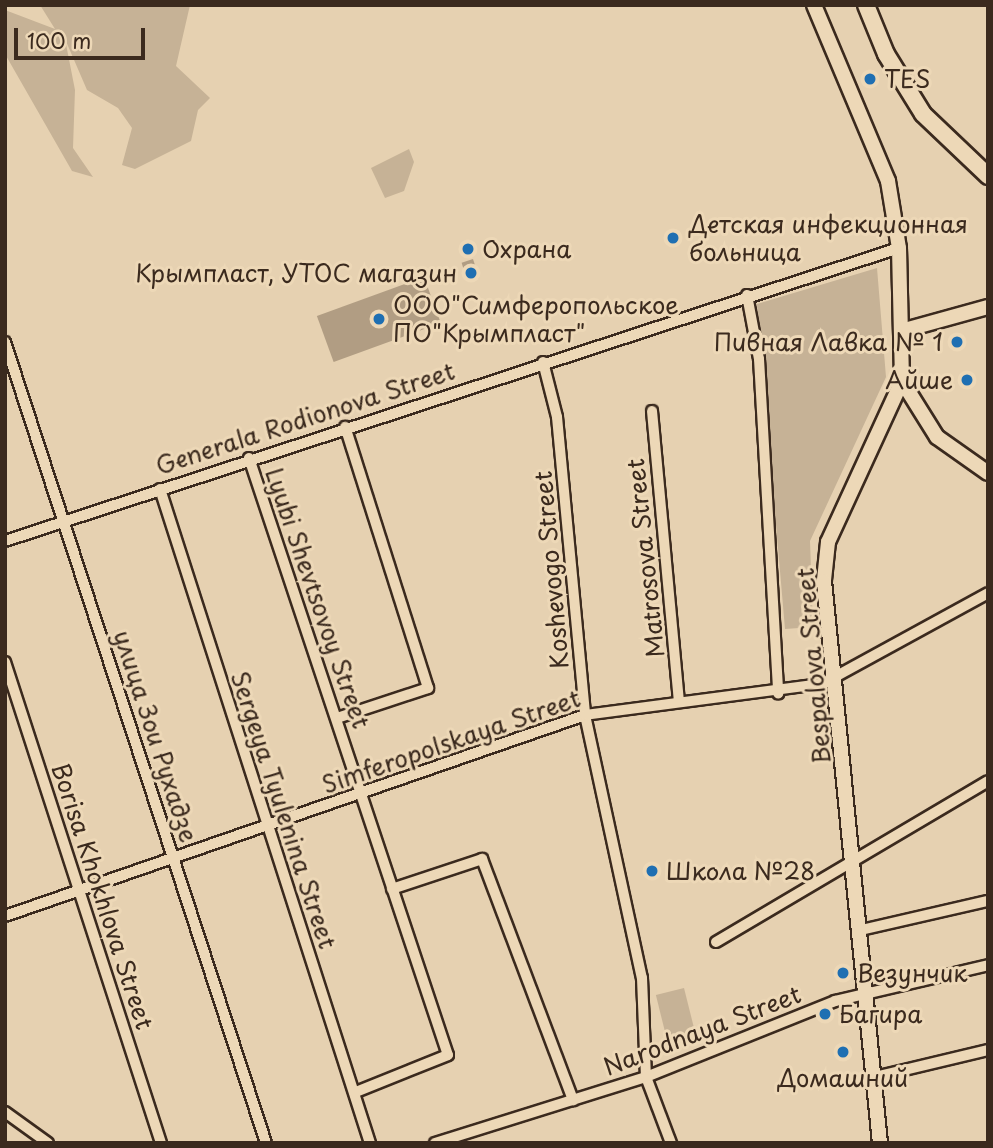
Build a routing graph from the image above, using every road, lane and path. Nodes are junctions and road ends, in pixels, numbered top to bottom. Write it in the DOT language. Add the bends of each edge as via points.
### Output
graph roads {
  1 [pos="814,5"];
  2 [pos="866,5"];
  3 [pos="988,176"];
  4 [pos="899,248"];
  5 [pos="747,295"];
  6 [pos="988,307"];
  7 [pos="901,331"];
  8 [pos="5,342"];
  9 [pos="543,362"];
  10 [pos="902,381"];
  11 [pos="892,402"];
  12 [pos="917,405"];
  13 [pos="652,411"];
  14 [pos="345,427"];
  15 [pos="249,458"];
  16 [pos="988,473"];
  17 [pos="160,489"];
  18 [pos="64,521"];
  19 [pos="5,541"];
  20 [pos="988,593"];
  21 [pos="5,662"];
  22 [pos="834,675"];
  23 [pos="778,693"];
  24 [pos="680,700"];
  25 [pos="585,715"];
  26 [pos="337,718"];
  27 [pos="988,781"];
  28 [pos="360,794"];
  29 [pos="265,827"];
  30 [pos="175,859"];
  31 [pos="854,864"];
  32 [pos="392,889"];
  33 [pos="79,892"];
  34 [pos="988,901"];
  35 [pos="5,916"];
  36 [pos="861,930"];
  37 [pos="716,942"];
  38 [pos="988,965"];
  39 [pos="868,992"];
  40 [pos="988,1050"];
  41 [pos="646,1077"];
  42 [pos="875,1077"];
  43 [pos="356,1092"];
  44 [pos="573,1100"];
  45 [pos="5,1112"];
  46 [pos="366,1142"];
  47 [pos="48,1143"];
  48 [pos="162,1143"];
  49 [pos="266,1143"];
  50 [pos="435,1143"];
  51 [pos="671,1143"];
  52 [pos="880,1143"];
  1 -- 4 [label="main road, Bespalova Street" via="888,181"];
  2 -- 3 [label="main road" via="886,54 923,114"];
  4 -- 5 [label="street, Generala Rodionova Street"];
  4 -- 7 [label="main road, Bespalova Street"];
  5 -- 9 [label="street, Generala Rodionova Street"];
  5 -- 23 [label="street, Bespalova Street" via="759,359"];
  6 -- 7 [label="main road"];
  7 -- 10 [label="main road, Bespalova Street"];
  8 -- 18 [label="street, улица Зои Рухадзе"];
  9 -- 14 [label="street, Generala Rodionova Street"];
  9 -- 25 [label="street, Koshevogo Street" via="557,416"];
  10 -- 11 [label="main road, Bespalova Street"];
  10 -- 12 [label="main road"];
  11 -- 12 [label="main road" via="903,399"];
  11 -- 22 [label="main road, Bespalova Street" via="828,542 824,581"];
  12 -- 16 [label="main road" via="937,437"];
  13 -- 24 [label="street, Matrosova Street"];
  14 -- 15 [label="street, Generala Rodionova Street"];
  14 -- 26 [label="street" via="428,688"];
  15 -- 17 [label="street, Generala Rodionova Street"];
  15 -- 26 [label="street, Lyubi Shevtsovoy Street"];
  17 -- 18 [label="street, Generala Rodionova Street"];
  17 -- 29 [label="street, Sergeya Tyulenina Street"];
  18 -- 19 [label="street, Generala Rodionova Street"];
  18 -- 30 [label="street, улица Зои Рухадзе"];
  20 -- 22 [label="street, Simferopolskaya Street"];
  21 -- 33 [label="street, Borisa Khokhlova Street"];
  22 -- 23 [label="street, Simferopolskaya Street" via="822,684"];
  22 -- 31 [label="main road, Bespalova Street"];
  23 -- 24 [label="street, Simferopolskaya Street"];
  24 -- 25 [label="street, Simferopolskaya Street"];
  25 -- 28 [label="street, Simferopolskaya Street"];
  25 -- 41 [label="street, Koshevogo Street" via="642,978"];
  26 -- 28 [label="street, Lyubi Shevtsovoy Street"];
  27 -- 31 [label="street"];
  28 -- 29 [label="street, Simferopolskaya Street"];
  28 -- 32 [label="street, Lyubi Shevtsovoy Street"];
  29 -- 30 [label="street, Simferopolskaya Street"];
  29 -- 43 [label="street, Sergeya Tyulenina Street"];
  30 -- 33 [label="street, Simferopolskaya Street"];
  30 -- 49 [label="street, улица Зои Рухадзе"];
  31 -- 36 [label="main road, Bespalova Street"];
  31 -- 37 [label="street"];
  32 -- 43 [label="street, Lyubi Shevtsovoy Street" via="448,1055"];
  32 -- 44 [label="street" via="482,859"];
  33 -- 35 [label="street, Simferopolskaya Street"];
  33 -- 48 [label="street, Borisa Khokhlova Street"];
  34 -- 36 [label="street"];
  36 -- 39 [label="main road, Bespalova Street"];
  38 -- 39 [label="street, Narodnaya Street"];
  39 -- 41 [label="street, Narodnaya Street"];
  39 -- 42 [label="main road, Bespalova Street"];
  40 -- 42 [label="street"];
  41 -- 44 [label="street, Narodnaya Street"];
  41 -- 51 [label="street, Koshevogo Street"];
  42 -- 52 [label="main road, Bespalova Street"];
  43 -- 46 [label="street, Sergeya Tyulenina Street"];
  44 -- 50 [label="street, Narodnaya Street"];
  45 -- 47 [label="street"];
}
